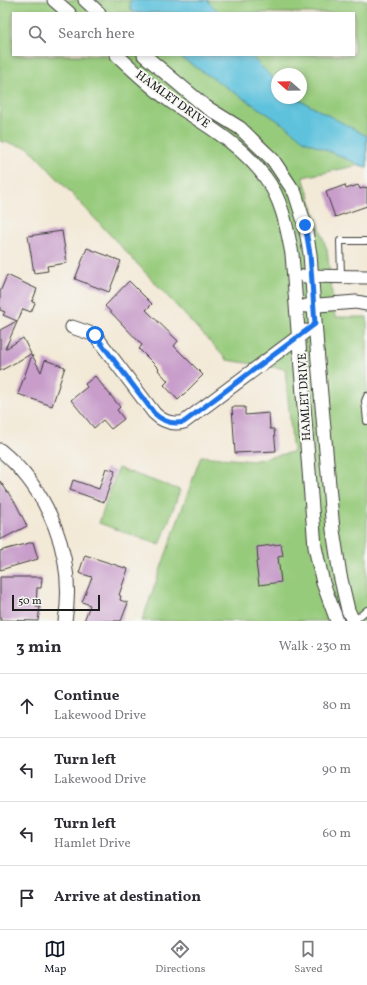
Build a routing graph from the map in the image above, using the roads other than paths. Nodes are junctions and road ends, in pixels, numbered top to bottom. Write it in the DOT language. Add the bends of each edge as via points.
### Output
graph roads {
  1 [pos="54,0"];
  2 [pos="85,0"];
  3 [pos="97,9"];
  4 [pos="68,12"];
  5 [pos="118,56"];
  6 [pos="145,56"];
  7 [pos="367,241"];
  8 [pos="341,275"];
  9 [pos="312,276"];
  10 [pos="295,277"];
  11 [pos="367,277"];
  12 [pos="367,304"];
  13 [pos="298,306"];
  14 [pos="314,306"];
  15 [pos="315,324"];
  16 [pos="72,327"];
  17 [pos="300,335"];
  18 [pos="367,396"];
  19 [pos="367,421"];
  20 [pos="0,450"];
  21 [pos="367,610"];
  22 [pos="65,621"];
  23 [pos="337,621"];
  24 [pos="353,621"];
  1 -- 4 [label="street"];
  2 -- 3 [label="street"];
  5 -- 10 [label="street, HAMLET DRIVE" via="157,91 231,140 265,177 278,200 287,226"];
  6 -- 9 [label="street, HAMLET DRIVE" via="206,107 240,128 273,160 295,193 305,225"];
  7 -- 8 [label="lane" via="340,241"];
  8 -- 9 [label="street"];
  8 -- 11 [label="street"];
  9 -- 10 [label="street"];
  9 -- 14 [label="street, HAMLET DRIVE"];
  10 -- 13 [label="street, HAMLET DRIVE"];
  12 -- 14 [label="street" via="356,302"];
  13 -- 14 [label="street"];
  13 -- 17 [label="street, HAMLET DRIVE"];
  14 -- 15 [label="street, HAMLET DRIVE"];
  15 -- 17 [label="street"];
  15 -- 24 [label="street, HAMLET DRIVE" via="333,530 348,610"];
  16 -- 17 [label="street" via="95,335 154,413 160,419 176,424 184,422"];
  17 -- 23 [label="street, HAMLET DRIVE" via="315,547 322,583"];
  18 -- 19 [label="lane"];
  20 -- 22 [label="street" via="34,488 55,526 62,550 68,592"];
  21 -- 24 [label="lane"];
}
